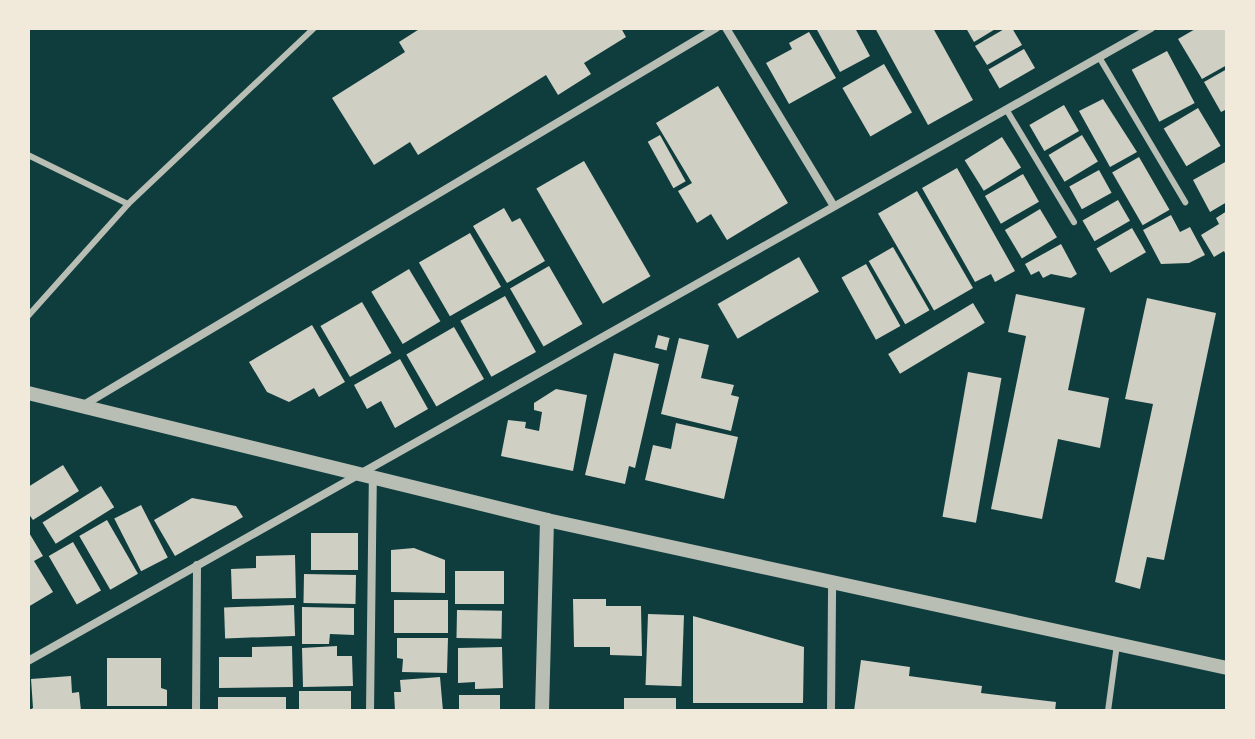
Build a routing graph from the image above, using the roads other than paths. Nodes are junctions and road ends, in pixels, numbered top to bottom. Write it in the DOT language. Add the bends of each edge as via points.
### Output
graph roads {
  1 [pos="314,28"];
  2 [pos="716,28"];
  3 [pos="726,28"];
  4 [pos="1151,28"];
  5 [pos="1099,57"];
  6 [pos="1006,109"];
  7 [pos="28,155"];
  8 [pos="1185,202"];
  9 [pos="128,204"];
  10 [pos="834,206"];
  11 [pos="1074,222"];
  12 [pos="28,316"];
  13 [pos="28,393"];
  14 [pos="82,406"];
  15 [pos="355,474"];
  16 [pos="373,478"];
  17 [pos="547,520"];
  18 [pos="197,565"];
  19 [pos="832,584"];
  20 [pos="1117,644"];
  21 [pos="28,661"];
  22 [pos="1227,668"];
  23 [pos="196,711"];
  24 [pos="370,711"];
  25 [pos="542,711"];
  26 [pos="831,711"];
  27 [pos="1108,711"];
  1 -- 9 [label="lane"];
  2 -- 14 [label="street"];
  3 -- 10 [label="street"];
  4 -- 5 [label="street"];
  5 -- 6 [label="street"];
  5 -- 8 [label="lane"];
  6 -- 10 [label="street"];
  6 -- 11 [label="lane"];
  7 -- 9 [label="lane"];
  9 -- 12 [label="lane"];
  10 -- 15 [label="street"];
  13 -- 14 [label="street"];
  14 -- 15 [label="street"];
  15 -- 16 [label="street"];
  15 -- 18 [label="street"];
  16 -- 17 [label="street"];
  16 -- 24 [label="street"];
  17 -- 19 [label="street"];
  17 -- 25 [label="street"];
  18 -- 21 [label="street"];
  18 -- 23 [label="street"];
  19 -- 20 [label="street"];
  19 -- 26 [label="street"];
  20 -- 22 [label="street"];
  20 -- 27 [label="lane"];
}
